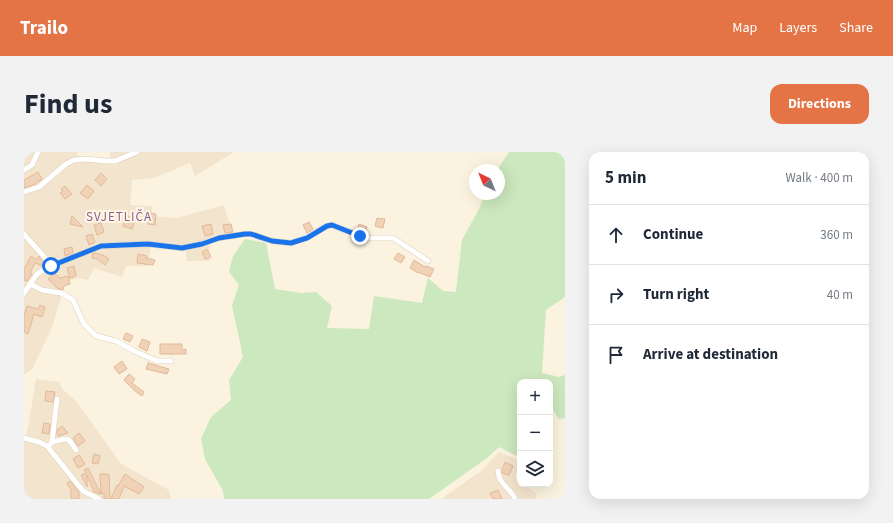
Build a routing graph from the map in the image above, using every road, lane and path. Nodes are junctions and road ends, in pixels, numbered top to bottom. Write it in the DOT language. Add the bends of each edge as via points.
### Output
graph roads {
  1 [pos="38,152"];
  2 [pos="137,152"];
  3 [pos="24,170"];
  4 [pos="24,192"];
  5 [pos="24,234"];
  6 [pos="428,261"];
  7 [pos="51,266"];
  8 [pos="30,284"];
  9 [pos="24,293"];
  10 [pos="171,361"];
  11 [pos="57,399"];
  12 [pos="24,438"];
  13 [pos="50,445"];
  14 [pos="76,450"];
  15 [pos="498,471"];
  16 [pos="99,499"];
  17 [pos="515,499"];
  1 -- 3 [label="street" via="32,165"];
  2 -- 4 [label="street" via="115,161 74,160 39,187"];
  5 -- 7 [label="street"];
  6 -- 7 [label="street" via="393,238 368,238 332,225 291,243 245,234 182,248 148,244 101,246"];
  7 -- 8 [label="street" via="37,274"];
  8 -- 9 [label="street"];
  8 -- 10 [label="street" via="42,290 61,293 73,300 84,324 96,336 116,341 157,361"];
  11 -- 13 [label="street"];
  12 -- 13 [label="street"];
  13 -- 14 [label="street" via="67,438"];
  13 -- 16 [label="street" via="83,491"];
  15 -- 17 [label="street" via="502,484"];
}
